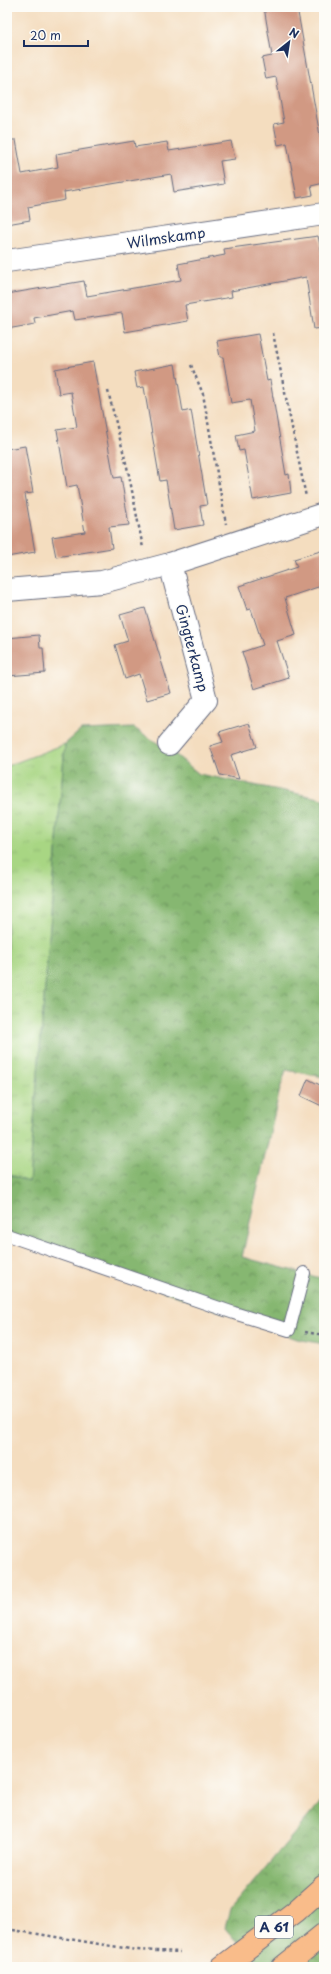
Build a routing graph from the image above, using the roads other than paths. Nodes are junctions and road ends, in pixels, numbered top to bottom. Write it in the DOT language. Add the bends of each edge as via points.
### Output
graph roads {
  1 [pos="324,214"];
  2 [pos="7,261"];
  3 [pos="317,516"];
  4 [pos="170,564"];
  5 [pos="7,590"];
  6 [pos="169,744"];
  7 [pos="7,1235"];
  8 [pos="304,1273"];
  9 [pos="324,1886"];
  10 [pos="324,1934"];
  11 [pos="222,1967"];
  12 [pos="283,1967"];
  1 -- 2 [label="street, Wilmskamp"];
  3 -- 4 [label="street"];
  4 -- 5 [label="street" via="102,582"];
  4 -- 6 [label="street, Gingterkamp" via="206,700"];
  7 -- 8 [label="lane" via="289,1330"];
  9 -- 11 [label="highway, A 61"];
  10 -- 12 [label="highway, A 61"];
}
